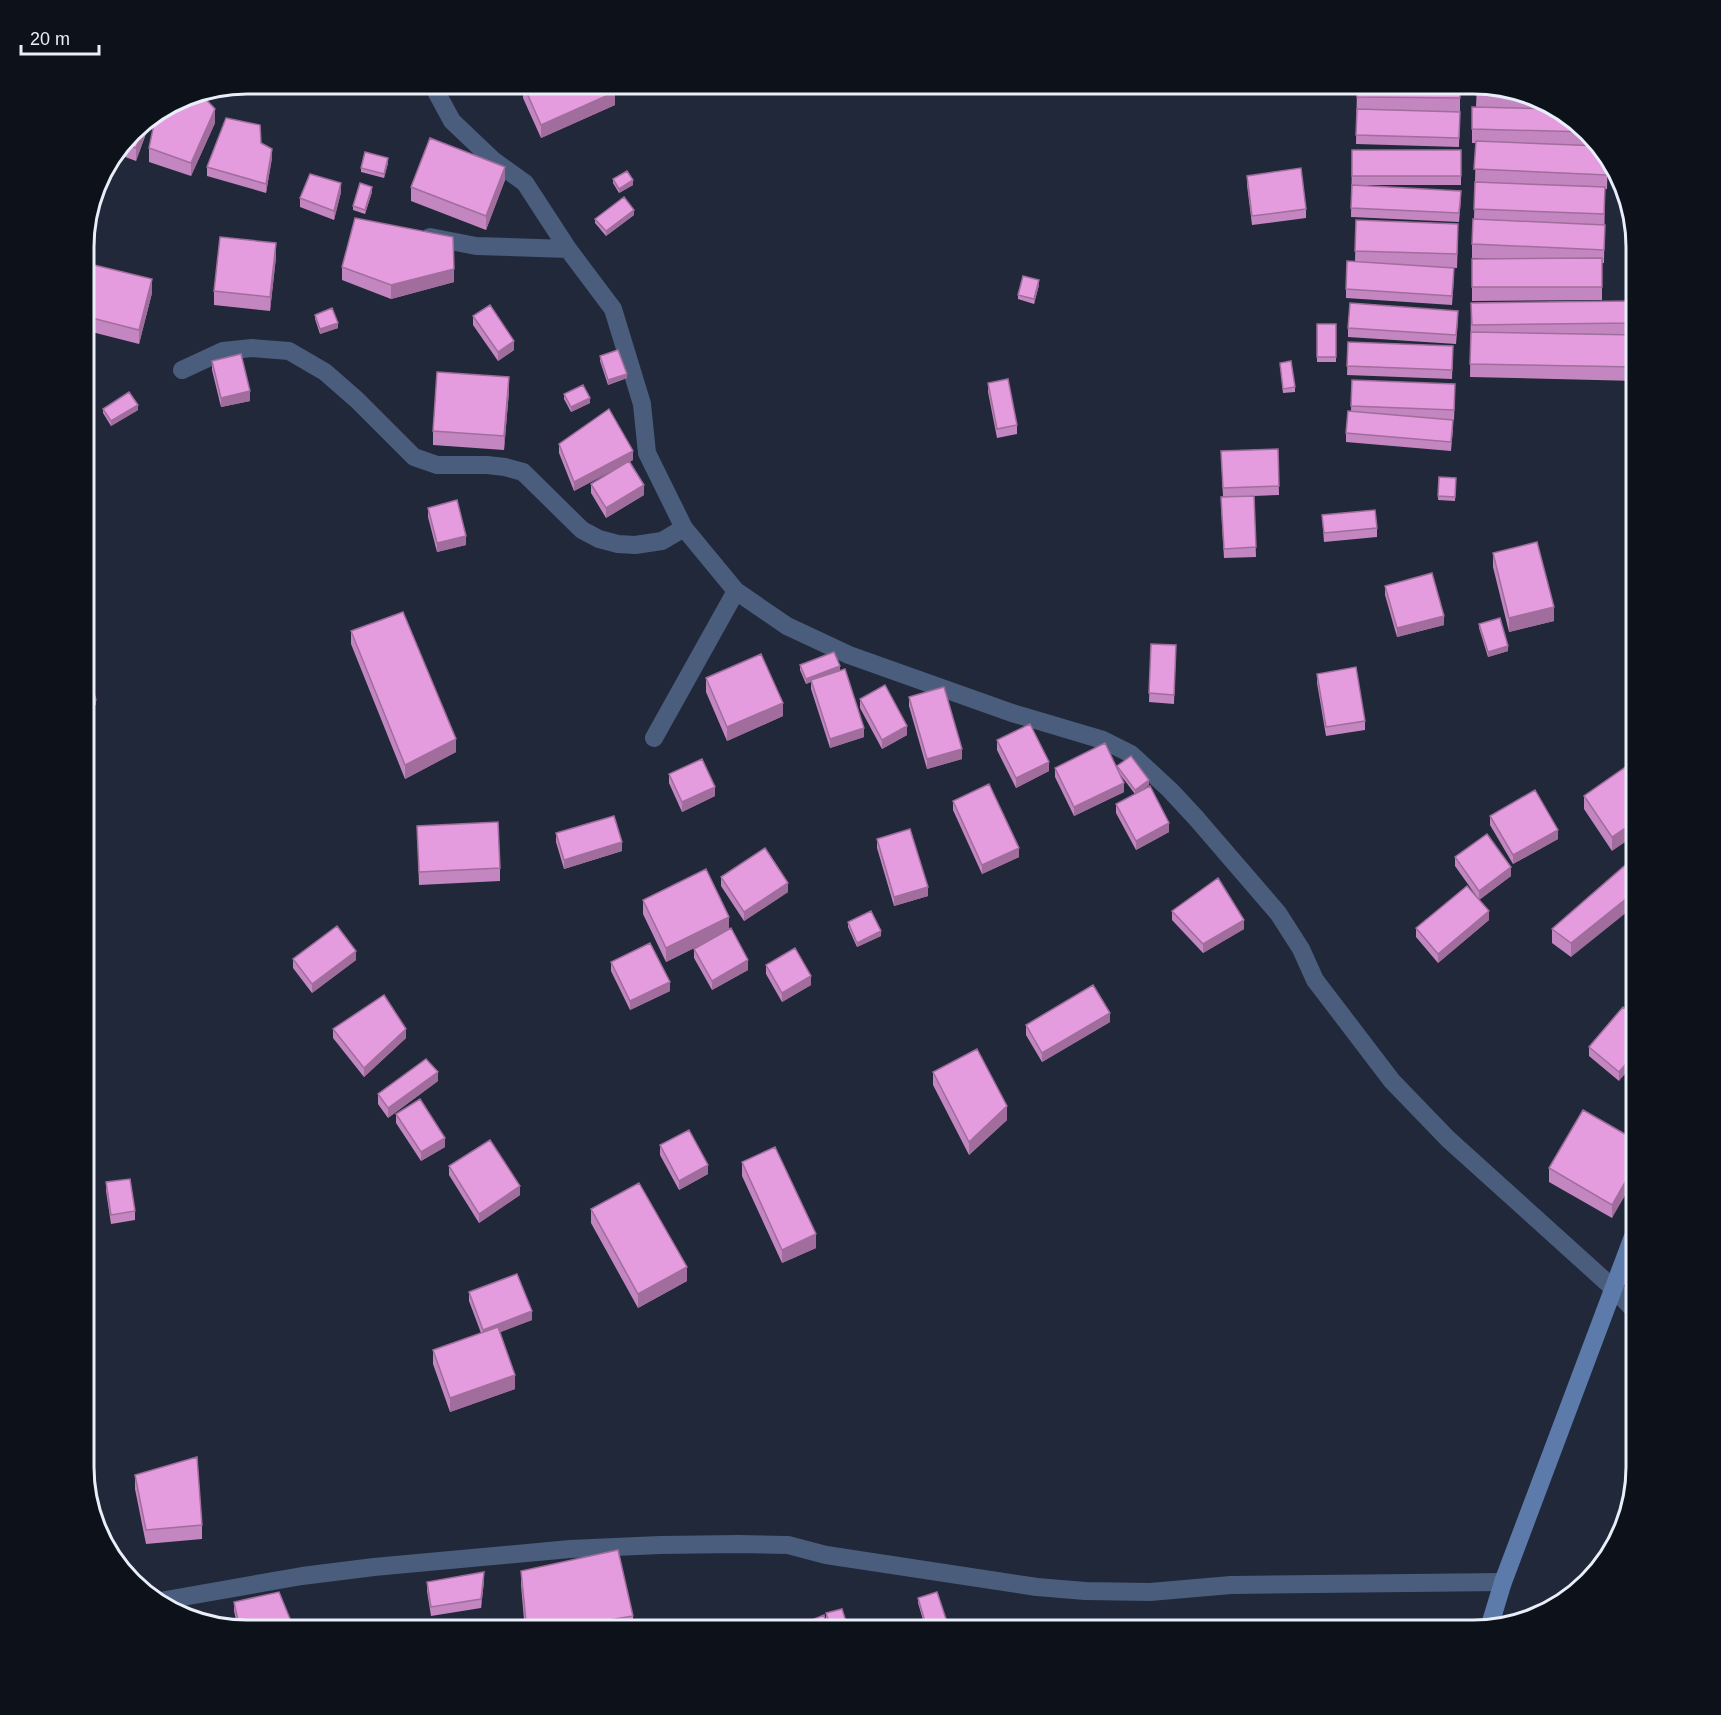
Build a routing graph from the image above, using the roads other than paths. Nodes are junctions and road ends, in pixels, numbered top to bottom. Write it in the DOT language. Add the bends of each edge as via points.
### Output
graph roads {
  1 [pos="438,95"];
  2 [pos="420,235"];
  3 [pos="568,249"];
  4 [pos="182,370"];
  5 [pos="684,528"];
  6 [pos="736,591"];
  7 [pos="654,738"];
  8 [pos="1626,1254"];
  9 [pos="1613,1288"];
  10 [pos="1626,1302"];
  11 [pos="1503,1582"];
  12 [pos="170,1599"];
  13 [pos="1492,1619"];
  1 -- 3 [label="street" via="452,121 493,160 525,183"];
  2 -- 3 [label="street" via="476,246"];
  3 -- 5 [label="street" via="613,309 642,404 647,453"];
  4 -- 5 [label="street" via="223,351 289,351 325,372 414,457 437,465 487,465 523,472 582,530 618,544 662,541"];
  5 -- 6 [label="street"];
  6 -- 7 [label="street"];
  6 -- 9 [label="street" via="787,626 849,655 1012,713 1103,740 1131,754 1177,797 1278,913 1315,980 1392,1080 1448,1138"];
  8 -- 9 [label="street"];
  9 -- 10 [label="street"];
  9 -- 11 [label="street"];
  11 -- 12 [label="street" via="1085,1591 826,1555 788,1545 660,1545 374,1567"];
  11 -- 13 [label="street"];
}
